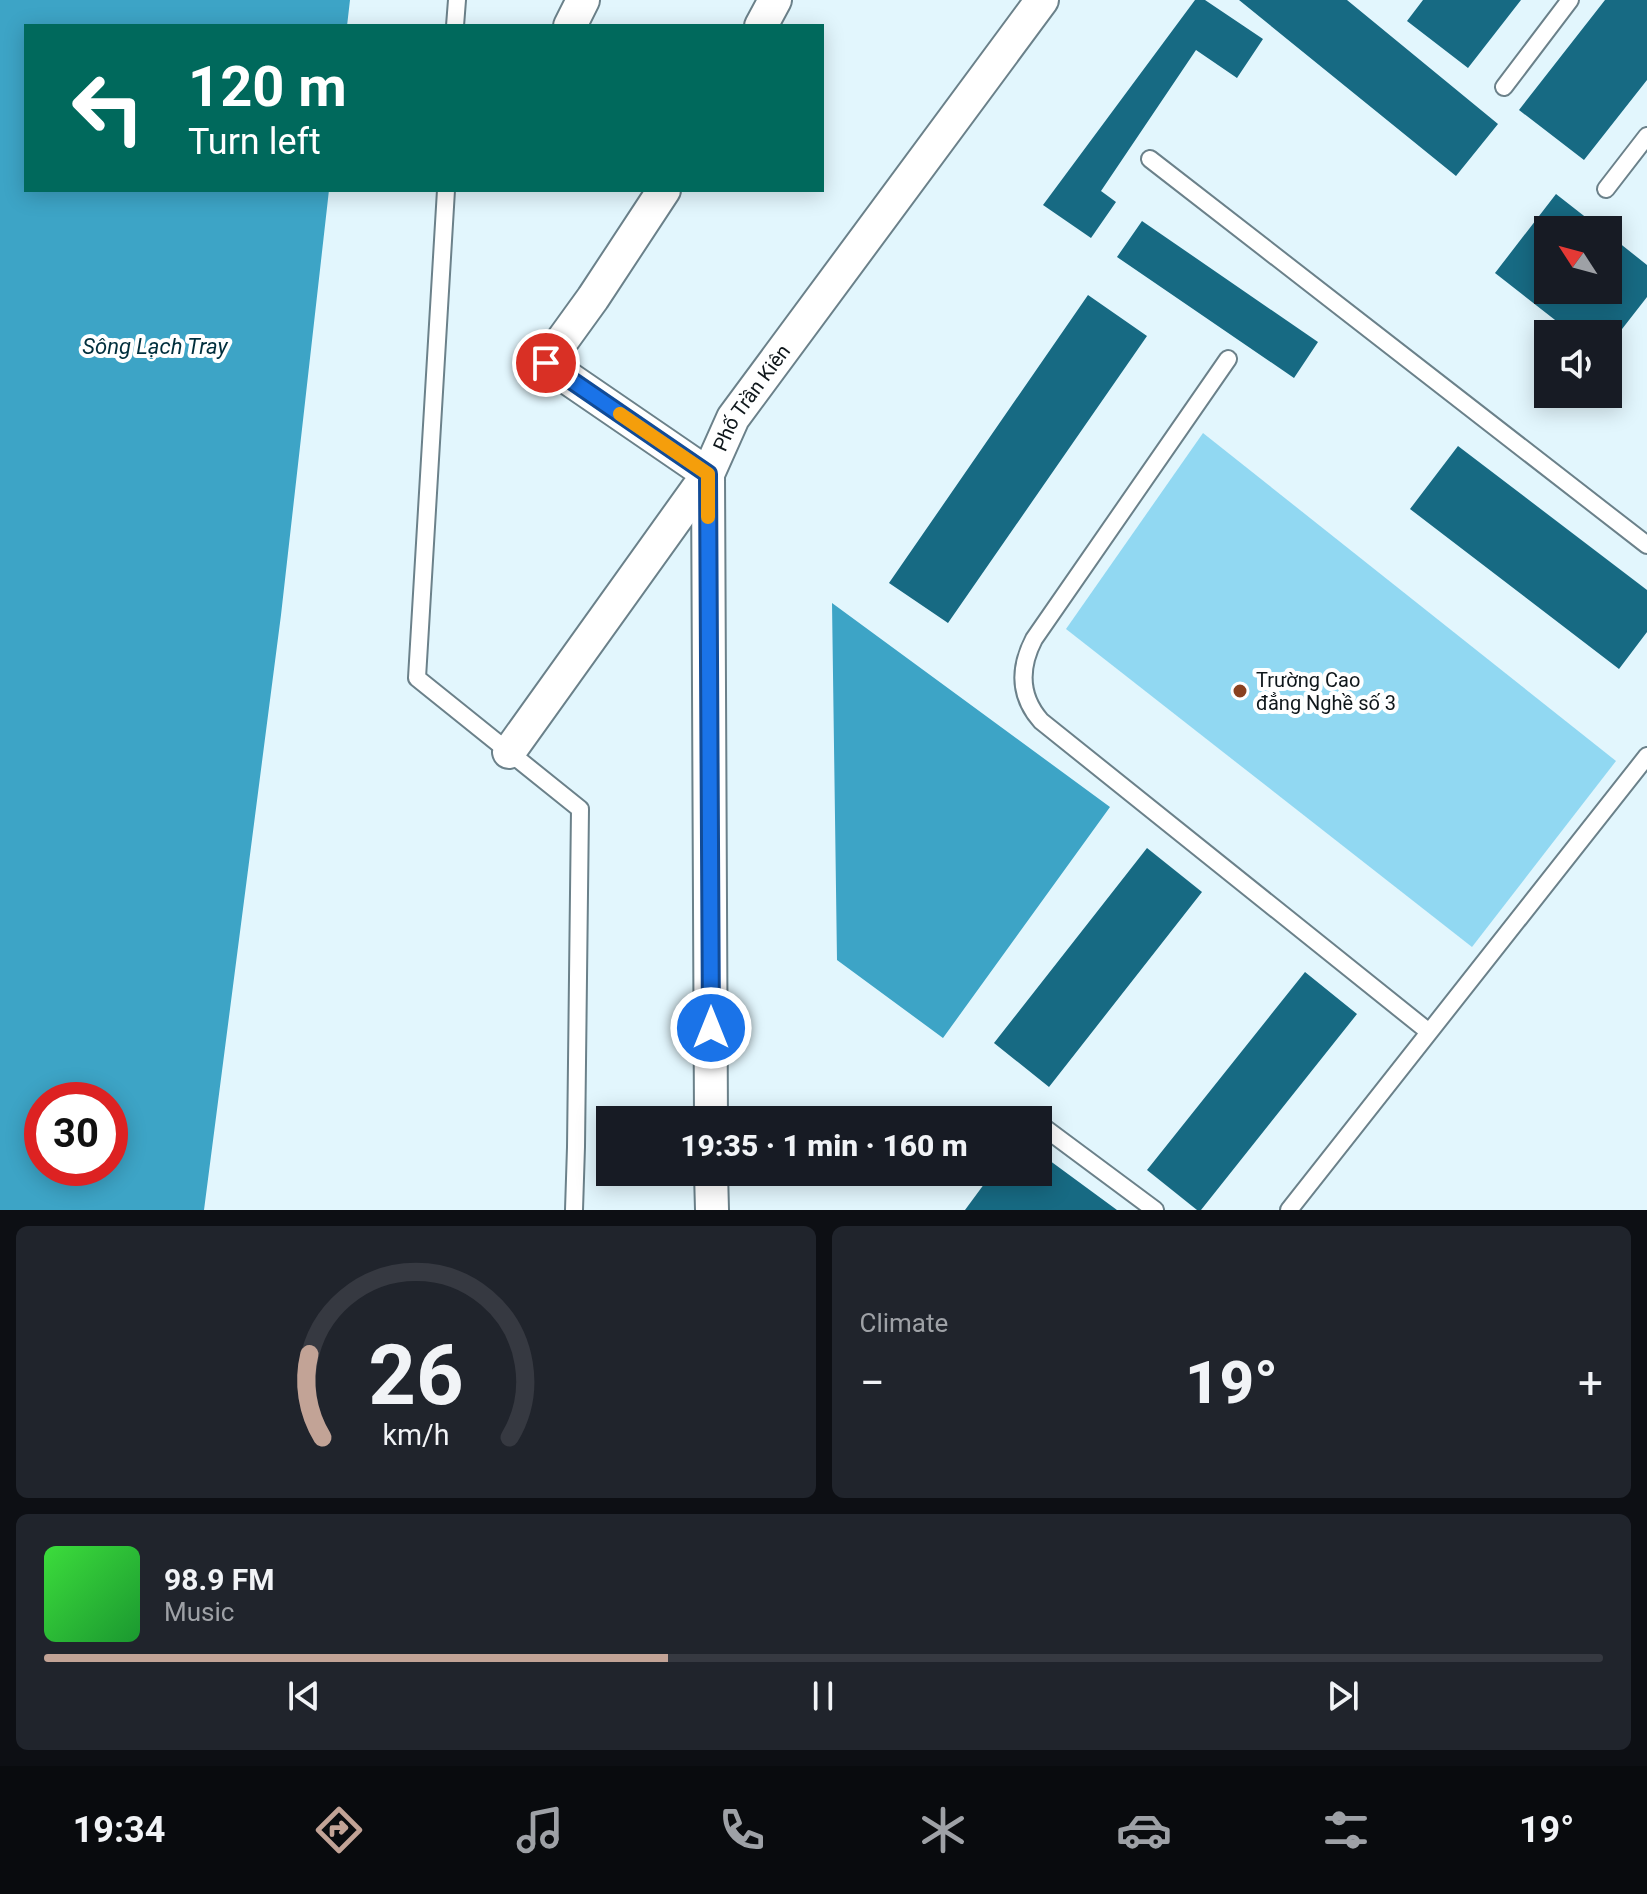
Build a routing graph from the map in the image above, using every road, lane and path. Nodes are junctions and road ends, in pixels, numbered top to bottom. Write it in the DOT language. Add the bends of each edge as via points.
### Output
graph roads {
  1 [pos="457,0"];
  2 [pos="583,0"];
  3 [pos="775,0"];
  4 [pos="1042,0"];
  5 [pos="1570,0"];
  6 [pos="455,24"];
  7 [pos="571,24"];
  8 [pos="762,24"];
  9 [pos="1504,87"];
  10 [pos="1647,136"];
  11 [pos="1150,159"];
  12 [pos="1606,189"];
  13 [pos="446,192"];
  14 [pos="663,192"];
  15 [pos="1228,359"];
  16 [pos="708,474"];
  17 [pos="1647,545"];
  18 [pos="509,752"];
  19 [pos="1647,756"];
  20 [pos="1429,1032"];
  21 [pos="711,1106"];
  22 [pos="1052,1133"];
  23 [pos="711,1186"];
  24 [pos="574,1210"];
  25 [pos="712,1210"];
  26 [pos="1155,1210"];
  27 [pos="1289,1210"];
  1 -- 6 [label="lane"];
  2 -- 7 [label="street"];
  3 -- 8 [label="street"];
  4 -- 16 [label="street, Phố Trần Kiên" via="733,418"];
  5 -- 9 [label="lane"];
  10 -- 12 [label="lane"];
  11 -- 17 [label="lane"];
  13 -- 18 [label="lane" via="417,678"];
  14 -- 16 [label="street" via="546,363"];
  15 -- 20 [label="lane" via="1034,639 1023,667 1026,698 1032,712 1053,731"];
  16 -- 18 [label="street"];
  16 -- 21 [label="street, Phố Trần Kiên"];
  18 -- 24 [label="lane" via="580,809"];
  19 -- 20 [label="lane"];
  20 -- 27 [label="lane"];
  22 -- 26 [label="lane"];
  23 -- 25 [label="street"];
}
